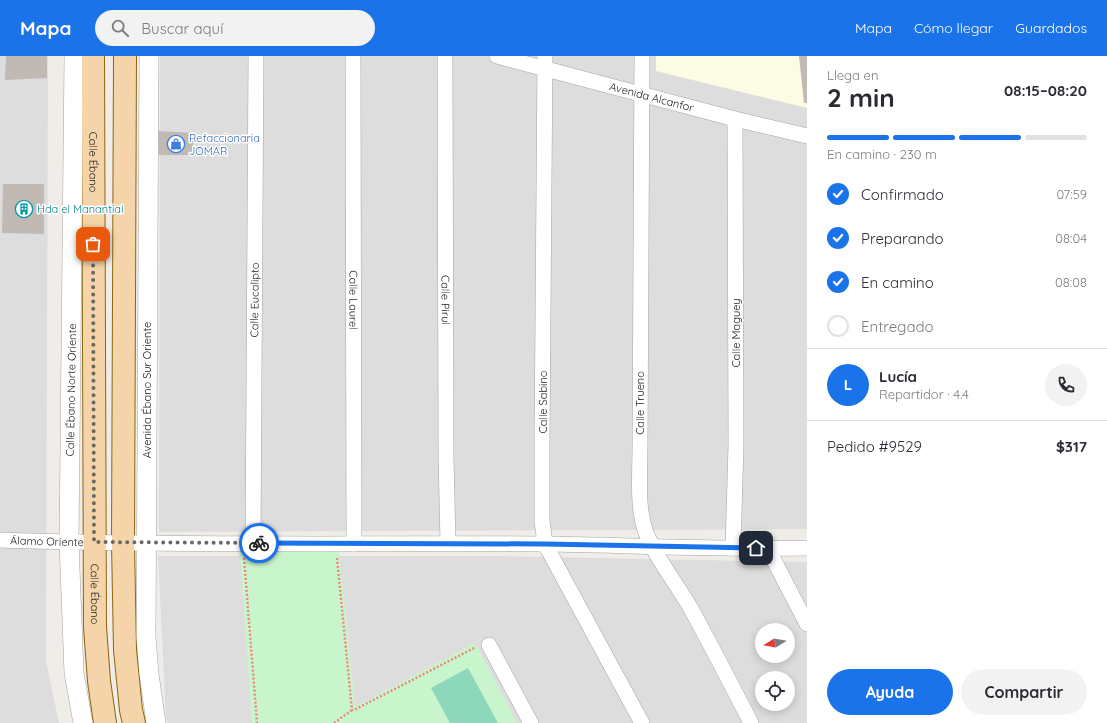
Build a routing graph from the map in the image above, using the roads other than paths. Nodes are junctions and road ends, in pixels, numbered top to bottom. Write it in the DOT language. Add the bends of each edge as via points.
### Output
graph roads {
  1 [pos="74,56"];
  2 [pos="93,56"];
  3 [pos="125,56"];
  4 [pos="149,56"];
  5 [pos="256,56"];
  6 [pos="354,56"];
  7 [pos="445,56"];
  8 [pos="497,56"];
  9 [pos="642,56"];
  10 [pos="545,62"];
  11 [pos="642,94"];
  12 [pos="735,119"];
  13 [pos="807,136"];
  14 [pos="0,540"];
  15 [pos="69,542"];
  16 [pos="94,542"];
  17 [pos="123,543"];
  18 [pos="248,543"];
  19 [pos="146,544"];
  20 [pos="354,544"];
  21 [pos="448,544"];
  22 [pos="545,544"];
  23 [pos="653,547"];
  24 [pos="733,548"];
  25 [pos="807,548"];
  26 [pos="768,549"];
  27 [pos="807,624"];
  28 [pos="489,645"];
  29 [pos="83,723"];
  30 [pos="105,723"];
  31 [pos="134,723"];
  32 [pos="156,723"];
  33 [pos="531,723"];
  34 [pos="642,723"];
  35 [pos="751,723"];
  1 -- 15 [label="street, Calle Ébano Norte Oriente"];
  2 -- 16 [label="main road, Calle Ébano"];
  3 -- 17 [label="main road"];
  4 -- 19 [label="street, Avenida Ébano Sur Oriente"];
  5 -- 18 [label="street, Calle Eucalipto"];
  6 -- 20 [label="street, Calle Laurel"];
  7 -- 21 [label="street, Calle Pirul"];
  8 -- 10 [label="street, Avenida Alcanfor"];
  9 -- 11 [label="street, Calle Trueno"];
  10 -- 11 [label="street, Avenida Alcanfor"];
  10 -- 22 [label="street, Calle Sabino" via="542,435 542,521"];
  11 -- 12 [label="street, Avenida Alcanfor"];
  11 -- 23 [label="street, Calle Trueno" via="640,497 645,530"];
  12 -- 13 [label="street, Avenida Alcanfor"];
  12 -- 24 [label="street, Calle Maguey" via="736,445"];
  14 -- 15 [label="street, Álamo Oriente"];
  15 -- 16 [label="street, Álamo Oriente"];
  15 -- 29 [label="street, Calle Ébano Norte Oriente" via="74,666"];
  16 -- 17 [label="street, Álamo Oriente"];
  16 -- 30 [label="main road, Calle Ébano" via="95,627"];
  17 -- 19 [label="street, Álamo Oriente"];
  17 -- 31 [label="main road" via="125,650"];
  18 -- 19 [label="street, Álamo Oriente"];
  18 -- 20 [label="street, Álamo Oriente"];
  19 -- 32 [label="street, Avenida Ébano Sur Oriente" via="147,644"];
  20 -- 21 [label="street, Álamo Oriente"];
  21 -- 22 [label="street, Álamo Oriente"];
  22 -- 23 [label="street, Álamo Oriente"];
  22 -- 34 [label="street, Calle Sabino"];
  23 -- 24 [label="street, Álamo Oriente"];
  23 -- 35 [label="street, Calle Trueno" via="689,607"];
  24 -- 26 [label="street, Álamo Oriente"];
  25 -- 26 [label="street, Álamo Oriente"];
  26 -- 27 [label="street"];
  28 -- 33 [label="street"];
}
